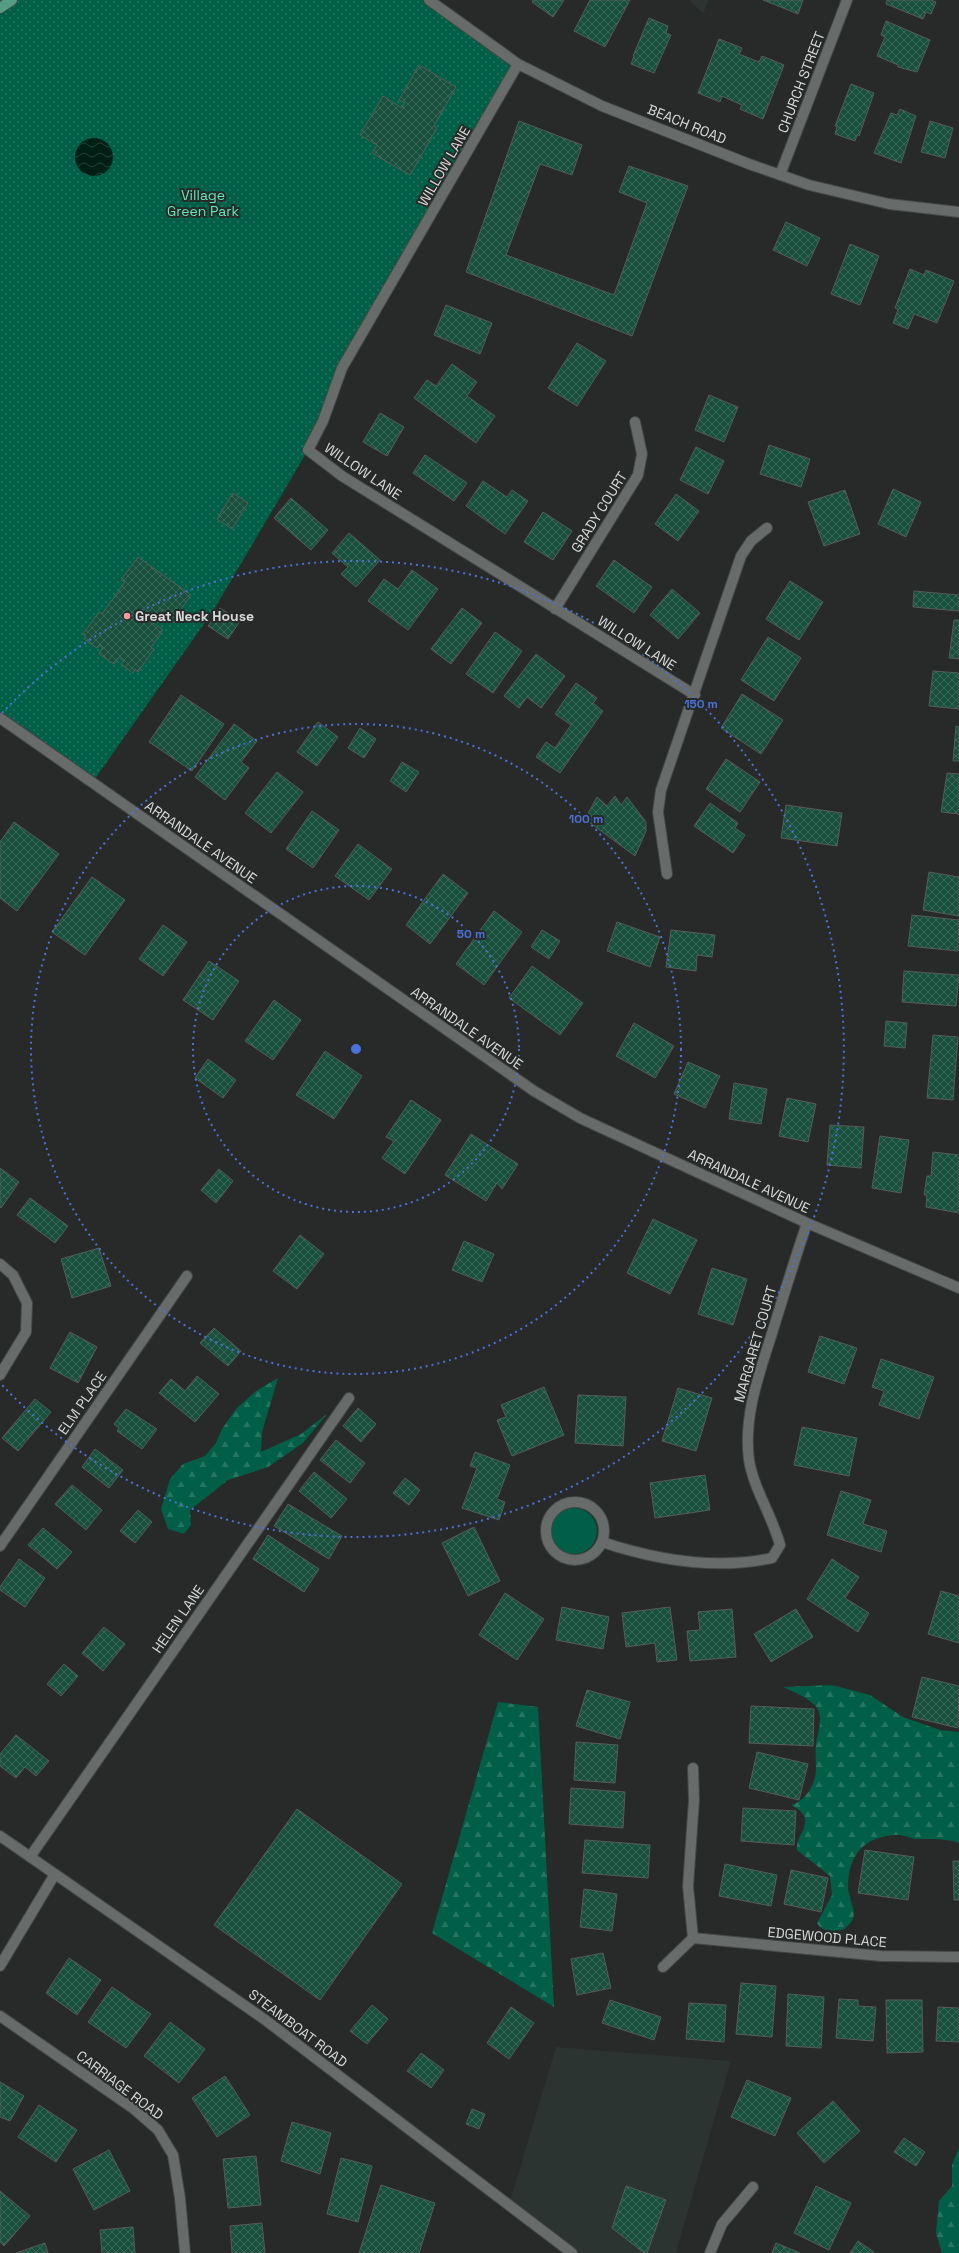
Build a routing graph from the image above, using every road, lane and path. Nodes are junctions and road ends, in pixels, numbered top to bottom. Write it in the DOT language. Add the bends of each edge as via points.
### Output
graph roads {
  1 [pos="12,0"];
  2 [pos="430,0"];
  3 [pos="847,0"];
  4 [pos="0,8"];
  5 [pos="518,64"];
  6 [pos="780,175"];
  7 [pos="959,212"];
  8 [pos="635,422"];
  9 [pos="767,528"];
  10 [pos="555,609"];
  11 [pos="695,695"];
  12 [pos="0,718"];
  13 [pos="667,874"];
  14 [pos="807,1223"];
  15 [pos="0,1264"];
  16 [pos="187,1276"];
  17 [pos="959,1288"];
  18 [pos="0,1375"];
  19 [pos="349,1398"];
  20 [pos="602,1542"];
  21 [pos="0,1546"];
  22 [pos="693,1768"];
  23 [pos="0,1836"];
  24 [pos="30,1857"];
  25 [pos="55,1874"];
  26 [pos="693,1938"];
  27 [pos="959,1957"];
  28 [pos="0,1966"];
  29 [pos="663,1967"];
  30 [pos="0,2016"];
  31 [pos="753,2187"];
  32 [pos="185,2253"];
  33 [pos="572,2253"];
  34 [pos="710,2253"];
  1 -- 4 [label="main road"];
  2 -- 5 [label="street, BEACH ROAD"];
  3 -- 6 [label="street, CHURCH STREET"];
  5 -- 6 [label="street, BEACH ROAD" via="602,106"];
  5 -- 10 [label="street, WILLOW LANE" via="342,368 323,421 308,450 342,476"];
  6 -- 7 [label="street, BEACH ROAD" via="809,185 888,204"];
  8 -- 10 [label="street, GRADY COURT" via="642,454 638,475"];
  9 -- 11 [label="street" via="752,541 741,556"];
  10 -- 11 [label="street, WILLOW LANE"];
  11 -- 13 [label="street" via="662,790 658,812"];
  12 -- 14 [label="street, ARRANDALE AVENUE" via="534,1092 580,1118"];
  14 -- 17 [label="street, ARRANDALE AVENUE"];
  14 -- 20 [label="street, MARGARET COURT" via="755,1386 748,1421 749,1458 754,1482 775,1526 780,1544 772,1558 747,1564 669,1560"];
  15 -- 18 [label="street" via="13,1275 27,1303 26,1332"];
  16 -- 21 [label="street, ELM PLACE"];
  19 -- 24 [label="street, HELEN LANE"];
  20 -- 20 [label="street" via="603,1523 592,1508 584,1504 575,1502 558,1508 547,1523 548,1542 553,1550 571,1560 585,1558 597,1550"];
  22 -- 26 [label="street" via="694,1800 688,1886"];
  23 -- 24 [label="street, STEAMBOAT ROAD"];
  24 -- 25 [label="street, STEAMBOAT ROAD"];
  25 -- 28 [label="street"];
  25 -- 33 [label="street, STEAMBOAT ROAD" via="264,2019"];
  26 -- 27 [label="street, EDGEWOOD PLACE" via="881,1956"];
  26 -- 29 [label="street"];
  30 -- 32 [label="street, CARRIAGE ROAD" via="134,2110 158,2130 172,2155 180,2198"];
  31 -- 34 [label="street" via="722,2224"];
}
